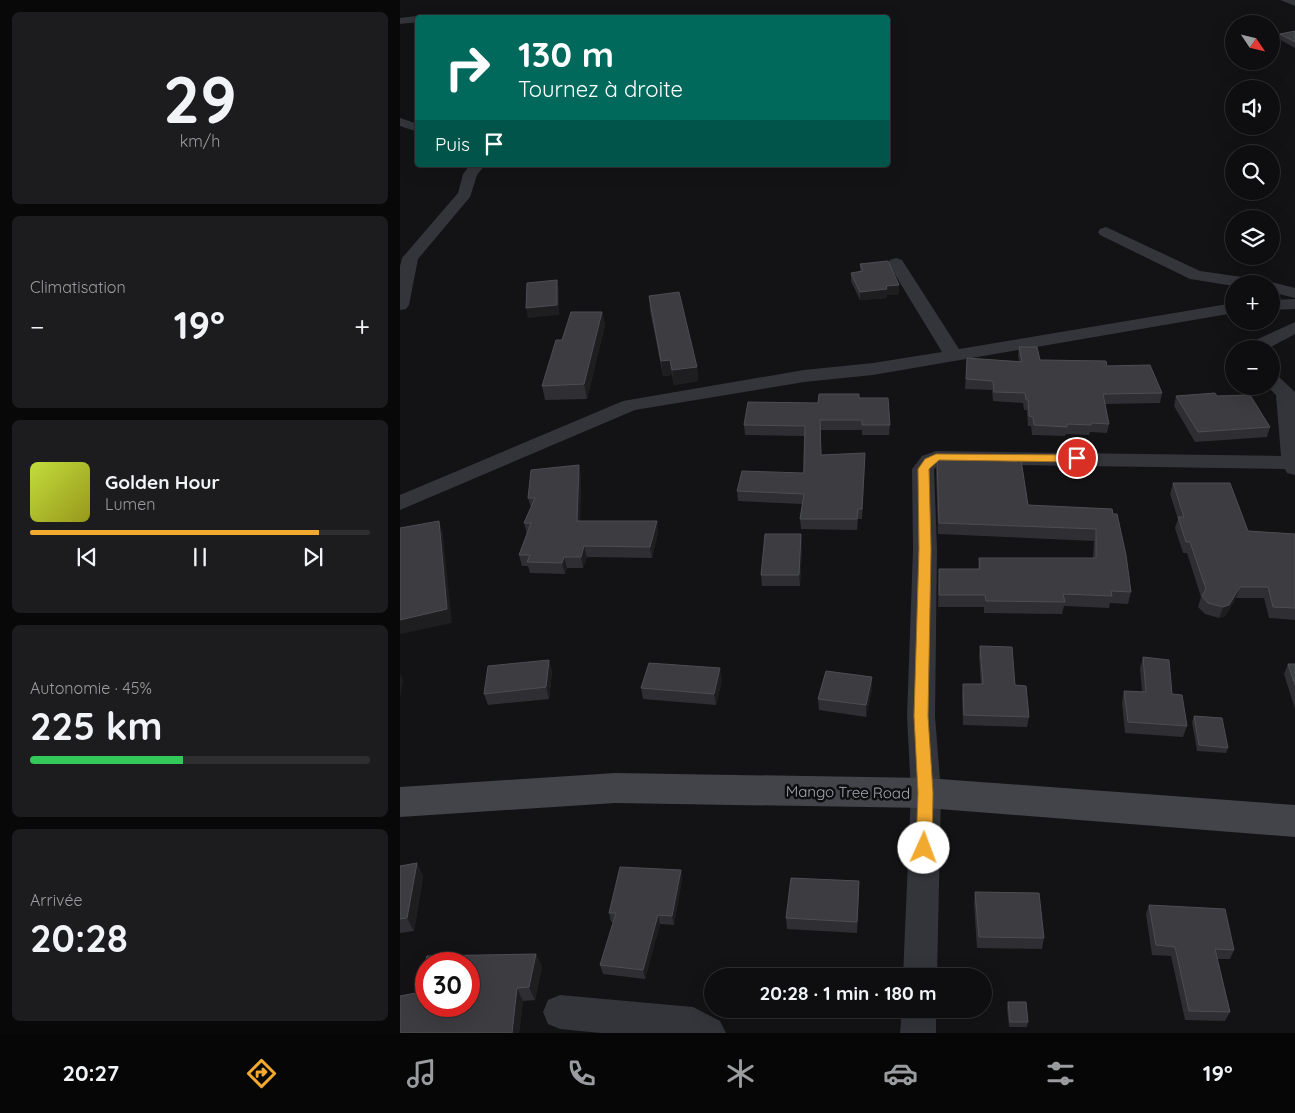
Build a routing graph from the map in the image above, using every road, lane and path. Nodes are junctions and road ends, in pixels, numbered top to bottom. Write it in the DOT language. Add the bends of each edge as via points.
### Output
graph roads {
  1 [pos="1285,0"];
  2 [pos="1295,3"];
  3 [pos="415,19"];
  4 [pos="400,21"];
  5 [pos="400,122"];
  6 [pos="415,127"];
  7 [pos="476,167"];
  8 [pos="1106,232"];
  9 [pos="896,263"];
  10 [pos="1225,279"];
  11 [pos="1280,289"];
  12 [pos="1295,293"];
  13 [pos="1295,304"];
  14 [pos="400,305"];
  15 [pos="1280,305"];
  16 [pos="1225,309"];
  17 [pos="1295,328"];
  18 [pos="1270,340"];
  19 [pos="952,354"];
  20 [pos="1280,388"];
  21 [pos="1294,465"];
  22 [pos="400,502"];
  23 [pos="926,793"];
  24 [pos="400,802"];
  25 [pos="1295,821"];
  26 [pos="920,968"];
  27 [pos="560,1012"];
  28 [pos="708,1033"];
  1 -- 2 [label="street"];
  3 -- 4 [label="street"];
  5 -- 6 [label="street"];
  7 -- 14 [label="street" via="470,174 466,194 410,258"];
  8 -- 10 [label="street" via="1196,275"];
  9 -- 19 [label="street"];
  11 -- 12 [label="street"];
  13 -- 15 [label="street"];
  16 -- 19 [label="street"];
  17 -- 18 [label="street"];
  19 -- 22 [label="street" via="874,369 804,376 630,405"];
  20 -- 21 [label="street" via="1286,393"];
  21 -- 23 [label="street" via="1019,457 936,457 929,462 923,469 925,549 921,716"];
  23 -- 24 [label="main road, Mango Tree Road" via="615,788"];
  23 -- 25 [label="main road, Mango Tree Road"];
  23 -- 26 [label="street"];
  27 -- 28 [label="street" via="693,1024"];
}
